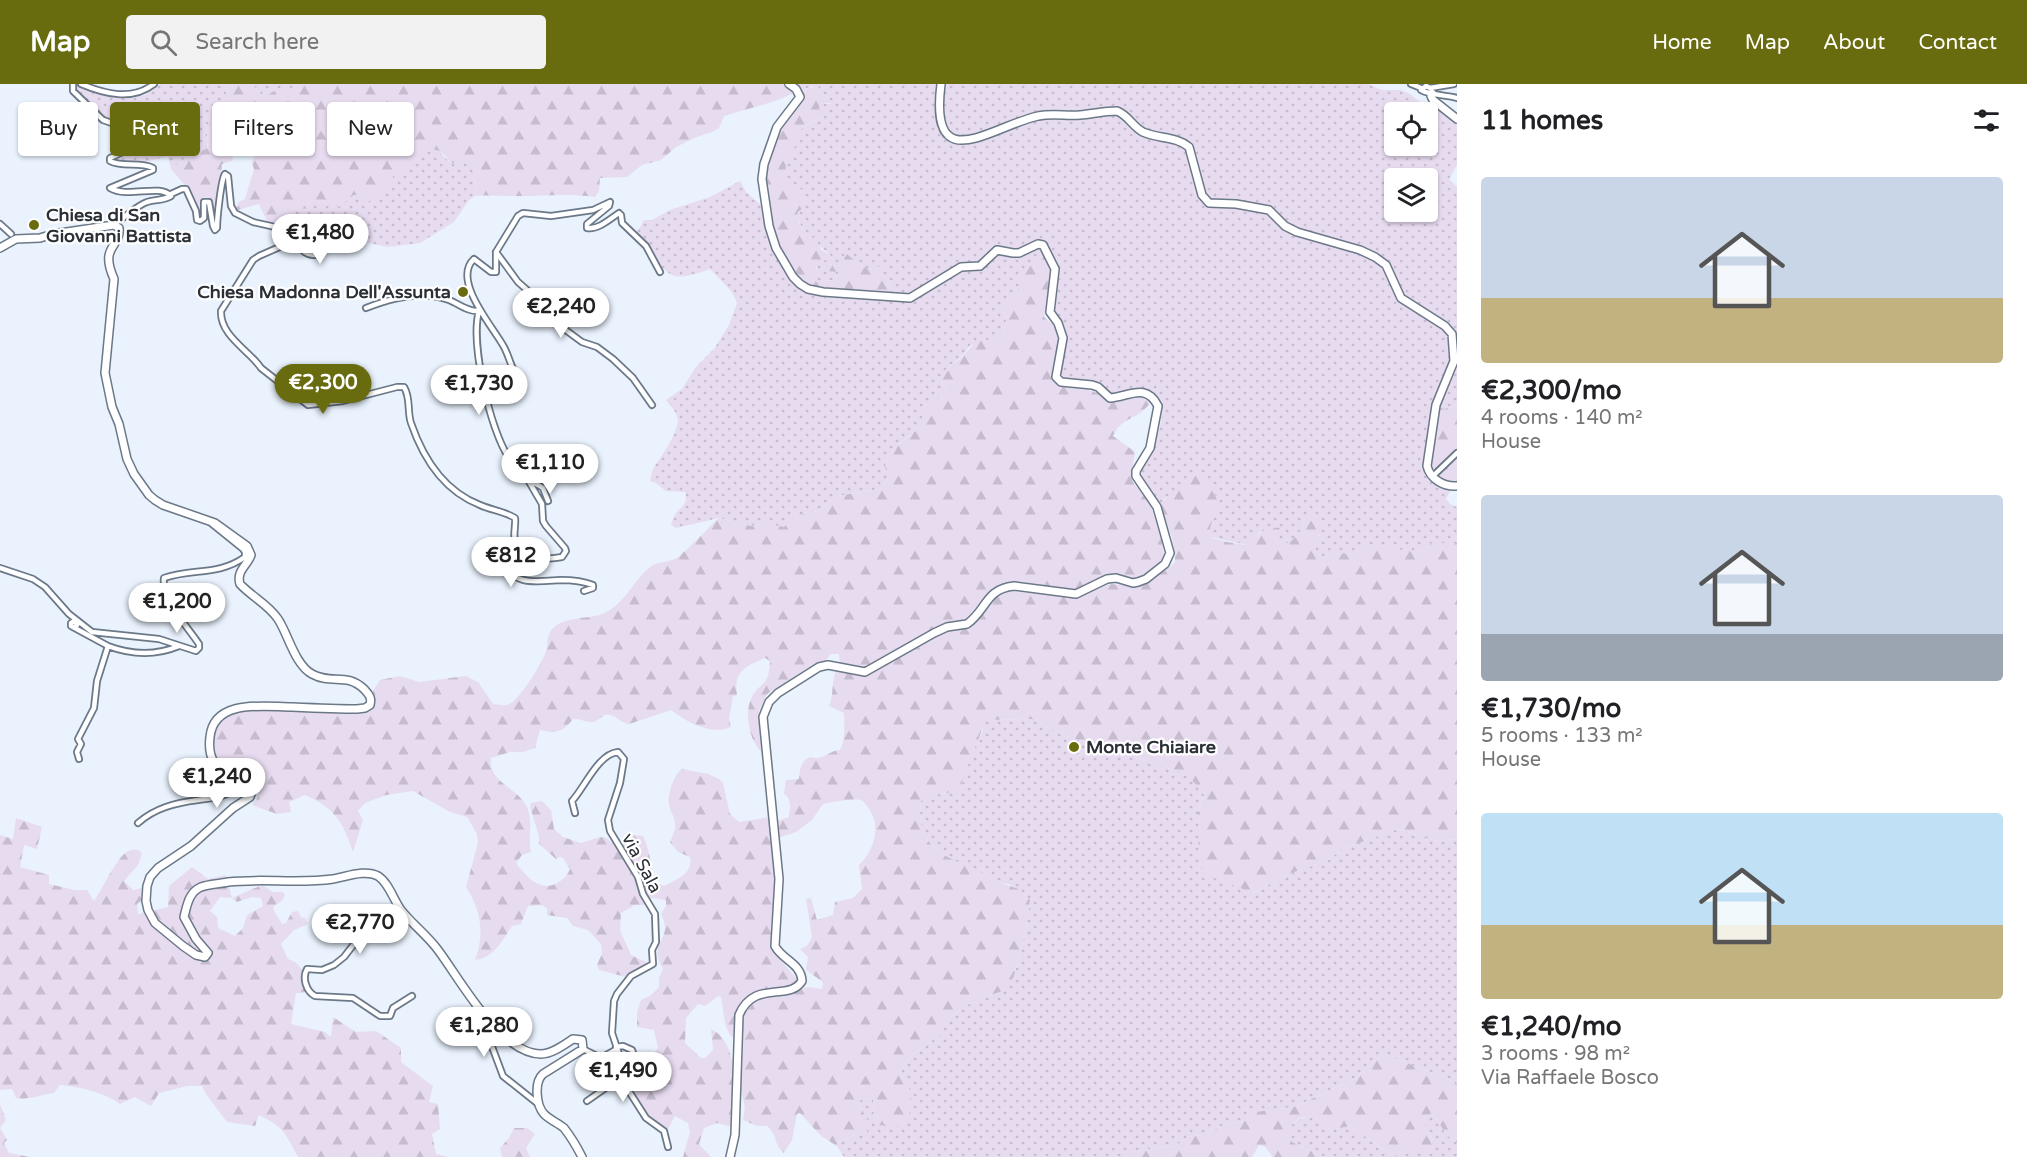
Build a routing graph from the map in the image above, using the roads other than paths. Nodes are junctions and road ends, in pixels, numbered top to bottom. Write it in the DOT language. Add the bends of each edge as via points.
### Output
graph roads {
  1 [pos="73,84"];
  2 [pos="81,84"];
  3 [pos="154,84"];
  4 [pos="789,84"];
  5 [pos="941,84"];
  6 [pos="1412,84"];
  7 [pos="1454,84"];
  8 [pos="1423,86"];
  9 [pos="1433,93"];
  10 [pos="1457,98"];
  11 [pos="1457,119"];
  12 [pos="171,194"];
  13 [pos="0,224"];
  14 [pos="114,225"];
  15 [pos="300,228"];
  16 [pos="293,235"];
  17 [pos="13,237"];
  18 [pos="0,248"];
  19 [pos="496,252"];
  20 [pos="660,272"];
  21 [pos="366,308"];
  22 [pos="479,311"];
  23 [pos="520,381"];
  24 [pos="652,405"];
  25 [pos="1457,453"];
  26 [pos="1432,476"];
  27 [pos="528,480"];
  28 [pos="1457,486"];
  29 [pos="548,501"];
  30 [pos="212,522"];
  31 [pos="530,556"];
  32 [pos="0,568"];
  33 [pos="584,591"];
  34 [pos="87,628"];
  35 [pos="108,646"];
  36 [pos="179,646"];
  37 [pos="79,759"];
  38 [pos="211,759"];
  39 [pos="574,813"];
  40 [pos="138,823"];
  41 [pos="404,914"];
  42 [pos="412,996"];
  43 [pos="488,1020"];
  44 [pos="617,1048"];
  45 [pos="583,1049"];
  46 [pos="587,1101"];
  47 [pos="537,1103"];
  48 [pos="668,1147"];
  49 [pos="582,1157"];
  50 [pos="730,1157"];
  1 -- 12 [label="street" via="73,91 103,120 156,132 110,158 116,164 146,165 153,170 110,188 130,193 155,190"];
  2 -- 3 [label="street" via="119,95 135,94"];
  4 -- 50 [label="street" via="800,97 777,127 762,179 769,226 776,248 793,277 808,289 823,292 910,298 961,267 980,266 999,249 1013,253 1043,245 1055,269 1050,312 1063,338 1056,377 1061,382 1098,387 1110,398 1141,393 1150,396 1158,406 1150,448 1136,476 1157,507 1170,553 1166,564 1138,582 1107,579 1076,594 1004,587 993,593 967,624 947,627 866,672 819,667 769,702 763,717 779,879 775,946 796,966 802,981 793,990 763,993 748,1000 739,1015 735,1135"];
  5 -- 26 [label="street" via="939,118 945,132 958,140 977,139 1040,115 1117,111 1144,133 1190,147 1202,195 1209,203 1269,210 1297,232 1360,250 1383,262 1401,298 1452,334 1454,361 1436,405 1429,450 1427,465"];
  6 -- 8 [label="street"];
  7 -- 8 [label="street"];
  8 -- 9 [label="street" via="1423,92"];
  9 -- 10 [label="street"];
  9 -- 11 [label="street" via="1433,100"];
  12 -- 14 [label="street" via="161,201 149,201"];
  12 -- 16 [label="street" via="186,189 200,221 204,218 204,202 208,202 215,230 225,174 235,213"];
  13 -- 17 [label="street"];
  14 -- 17 [label="street" via="40,238"];
  14 -- 30 [label="street" via="120,230 108,254 114,279 105,373 127,459 155,500"];
  15 -- 16 [label="street" via="315,255 304,252"];
  16 -- 31 [label="street" via="291,242 253,260 226,301 221,315 232,338 275,380 308,405 404,387 410,422 433,469 464,497 515,518 514,539"];
  17 -- 18 [label="street"];
  19 -- 20 [label="street" via="521,214 551,216 593,210 609,201 611,204 586,228 593,229 619,213 621,223 646,246"];
  19 -- 22 [label="street" via="496,272 475,260 470,263 469,287"];
  19 -- 24 [label="street" via="552,320 613,359"];
  21 -- 22 [label="street" via="392,298 428,297"];
  22 -- 23 [label="street" via="491,325"];
  22 -- 27 [label="street" via="478,350 490,414 502,447"];
  25 -- 26 [label="street"];
  26 -- 28 [label="street" via="1445,485"];
  27 -- 29 [label="street" via="543,488"];
  27 -- 31 [label="street" via="542,504 552,535 566,551 554,559"];
  30 -- 36 [label="street" via="246,552 221,570 164,578 166,596 200,646 196,651"];
  30 -- 38 [label="street" via="251,550 239,573 240,584 271,609 306,670 327,680 352,680 371,700 362,709 258,705 235,708 225,712 212,726"];
  31 -- 33 [label="street" via="521,566 510,559 516,578 536,583 562,580 593,585"];
  32 -- 34 [label="street" via="45,587"];
  34 -- 35 [label="street" via="71,623"];
  34 -- 36 [label="street" via="92,632 159,639"];
  35 -- 36 [label="street" via="126,653 157,653"];
  35 -- 37 [label="street" via="97,681 94,708 78,739"];
  38 -- 40 [label="street" via="211,767 233,783 234,790 218,798 159,808"];
  38 -- 41 [label="street" via="216,766 250,784 252,793 150,877 148,910 164,933 205,957 206,949 184,917 190,896 202,886 245,880 313,880 365,873 386,884"];
  39 -- 44 [label="street, via Sala" via="572,801 586,781 604,758 618,752 624,759 608,820 610,831 639,876 643,894 655,914 656,942 652,950 654,964 631,976 617,994 612,1023"];
  41 -- 42 [label="street" via="365,930 334,965 322,970 306,969 304,974 309,991 315,996 353,998 380,1016 390,1016 393,1008"];
  41 -- 43 [label="street" via="437,948"];
  43 -- 45 [label="street" via="516,1045 536,1053 548,1053 573,1039 582,1040"];
  43 -- 47 [label="street" via="491,1044 503,1076"];
  44 -- 45 [label="street" via="601,1058"];
  44 -- 46 [label="street" via="618,1073"];
  44 -- 48 [label="street" via="632,1050 634,1055 624,1064 625,1085 646,1118 664,1131"];
  45 -- 49 [label="street" via="543,1074 537,1084 540,1108 562,1126"];
}
